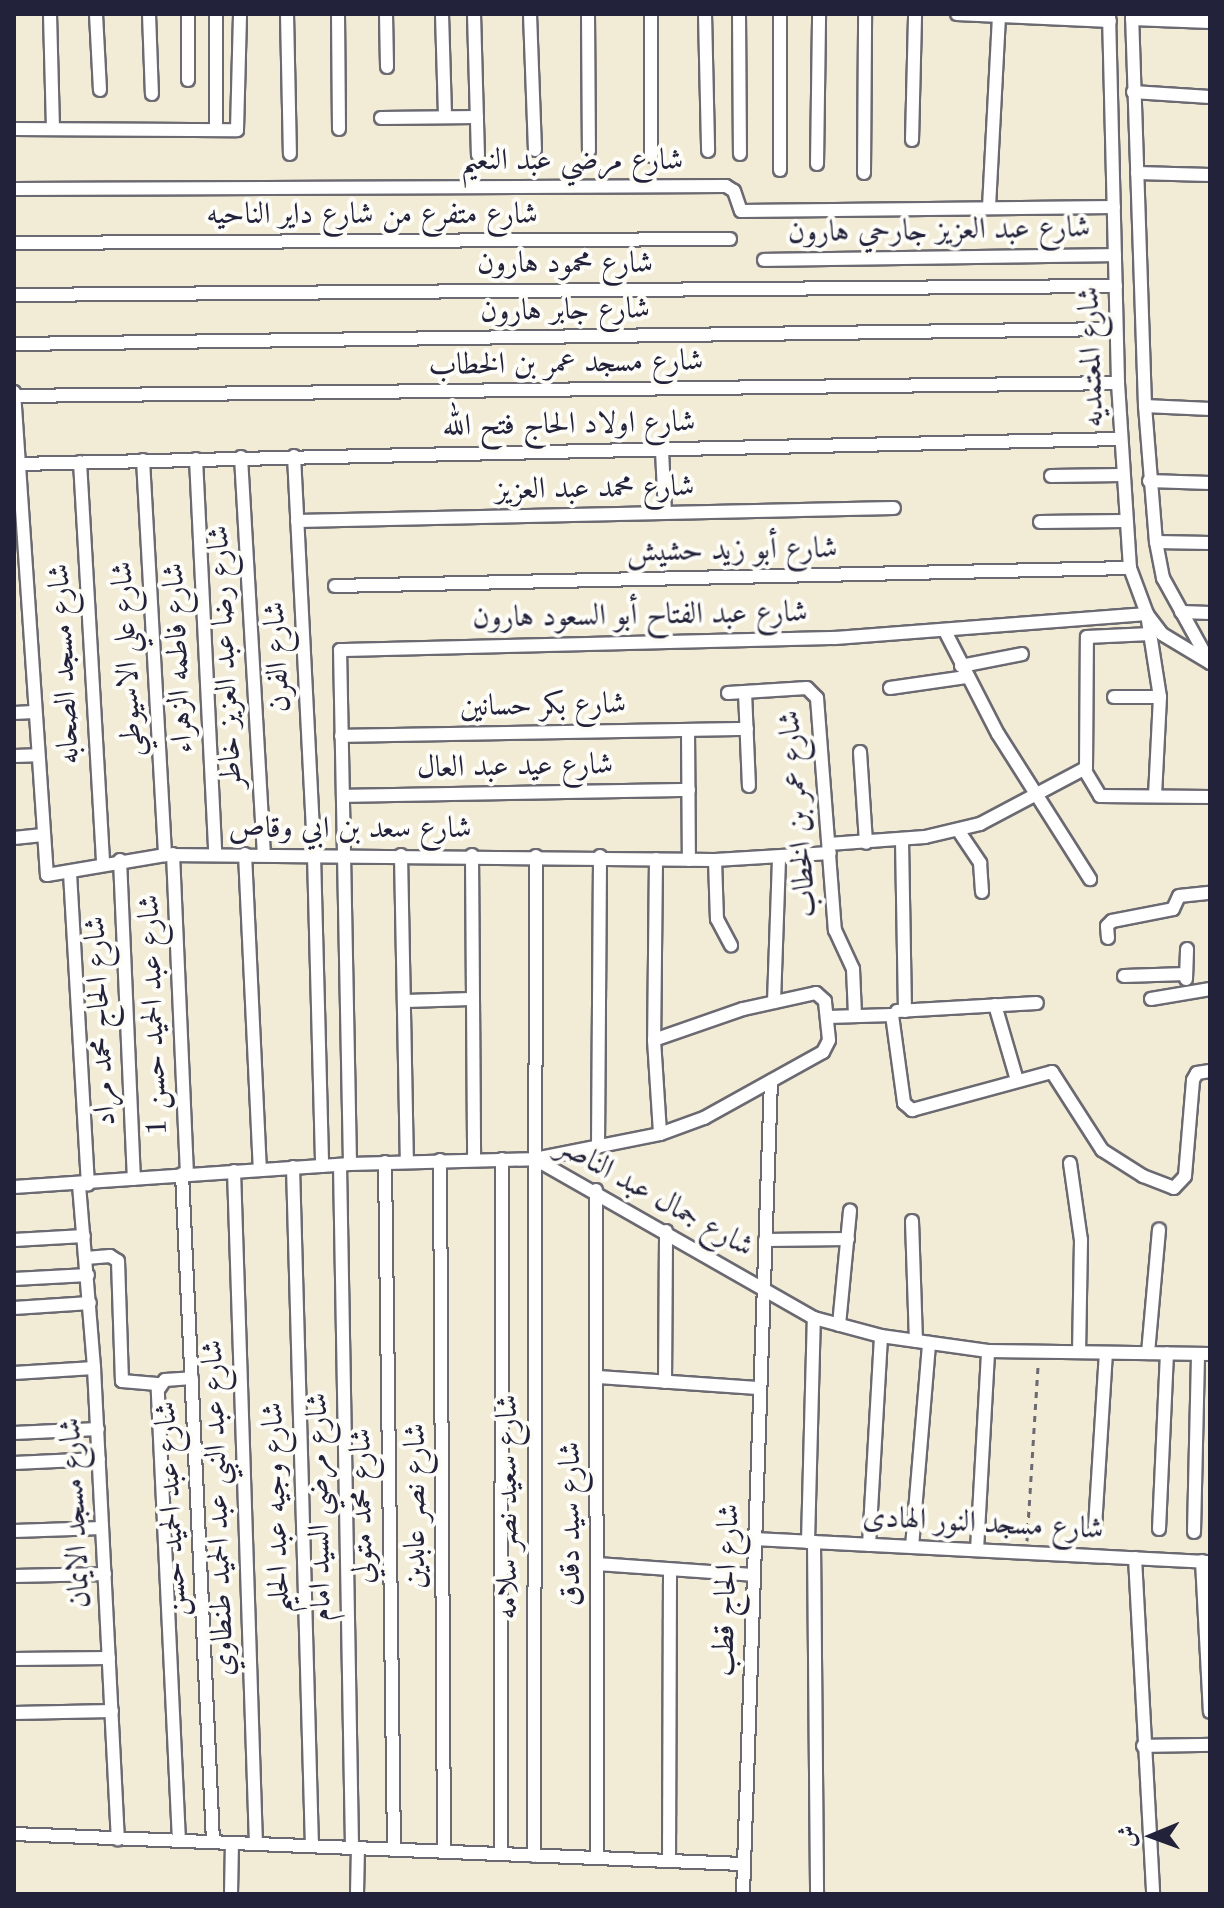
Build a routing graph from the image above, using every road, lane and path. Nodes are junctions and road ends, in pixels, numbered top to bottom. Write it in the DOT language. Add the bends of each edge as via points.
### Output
graph roads {
  1 [pos="50,14"];
  2 [pos="96,14"];
  3 [pos="149,14"];
  4 [pos="188,14"];
  5 [pos="216,14"];
  6 [pos="240,14"];
  7 [pos="287,14"];
  8 [pos="338,14"];
  9 [pos="386,14"];
  10 [pos="442,14"];
  11 [pos="474,14"];
  12 [pos="530,14"];
  13 [pos="588,14"];
  14 [pos="651,14"];
  15 [pos="705,14"];
  16 [pos="739,14"];
  17 [pos="780,14"];
  18 [pos="819,14"];
  19 [pos="865,14"];
  20 [pos="915,14"];
  21 [pos="957,14"];
  22 [pos="973,15"];
  23 [pos="1109,17"];
  24 [pos="1132,17"];
  25 [pos="999,19"];
  26 [pos="1210,22"];
  27 [pos="387,67"];
  28 [pos="188,80"];
  29 [pos="100,90"];
  30 [pos="1133,92"];
  31 [pos="152,94"];
  32 [pos="1210,97"];
  33 [pos="445,117"];
  34 [pos="477,117"];
  35 [pos="381,118"];
  36 [pos="14,129"];
  37 [pos="53,129"];
  38 [pos="216,129"];
  39 [pos="339,129"];
  40 [pos="912,140"];
  41 [pos="535,150"];
  42 [pos="589,151"];
  43 [pos="708,151"];
  44 [pos="290,154"];
  45 [pos="740,154"];
  46 [pos="478,155"];
  47 [pos="651,156"];
  48 [pos="817,164"];
  49 [pos="780,170"];
  50 [pos="864,173"];
  51 [pos="1137,173"];
  52 [pos="1210,175"];
  53 [pos="14,189"];
  54 [pos="989,207"];
  55 [pos="1114,207"];
  56 [pos="730,239"];
  57 [pos="14,243"];
  58 [pos="1115,255"];
  59 [pos="764,260"];
  60 [pos="1116,286"];
  61 [pos="14,295"];
  62 [pos="1116,329"];
  63 [pos="14,344"];
  64 [pos="1118,383"];
  65 [pos="14,394"];
  66 [pos="1145,406"];
  67 [pos="1210,409"];
  68 [pos="15,423"];
  69 [pos="1121,439"];
  70 [pos="662,450"];
  71 [pos="294,456"];
  72 [pos="241,457"];
  73 [pos="196,459"];
  74 [pos="143,460"];
  75 [pos="80,462"];
  76 [pos="18,464"];
  77 [pos="1122,475"];
  78 [pos="1051,476"];
  79 [pos="17,479"];
  80 [pos="1149,481"];
  81 [pos="1210,483"];
  82 [pos="894,508"];
  83 [pos="665,513"];
  84 [pos="297,521"];
  85 [pos="1124,521"];
  86 [pos="1040,522"];
  87 [pos="18,532"];
  88 [pos="1156,542"];
  89 [pos="1210,543"];
  90 [pos="1130,568"];
  91 [pos="335,586"];
  92 [pos="20,591"];
  93 [pos="1181,612"];
  94 [pos="1210,613"];
  95 [pos="1147,614"];
  96 [pos="945,631"];
  97 [pos="1150,634"];
  98 [pos="30,648"];
  99 [pos="14,649"];
  100 [pos="1022,654"];
  101 [pos="1210,663"];
  102 [pos="963,671"];
  103 [pos="890,688"];
  104 [pos="745,692"];
  105 [pos="728,693"];
  106 [pos="1114,697"];
  107 [pos="1160,697"];
  108 [pos="34,712"];
  109 [pos="14,713"];
  110 [pos="747,729"];
  111 [pos="688,730"];
  112 [pos="341,736"];
  113 [pos="860,752"];
  114 [pos="37,755"];
  115 [pos="14,756"];
  116 [pos="1086,769"];
  117 [pos="749,786"];
  118 [pos="689,790"];
  119 [pos="1037,794"];
  120 [pos="343,796"];
  121 [pos="1155,796"];
  122 [pos="1210,797"];
  123 [pos="958,830"];
  124 [pos="43,835"];
  125 [pos="14,838"];
  126 [pos="902,840"];
  127 [pos="866,843"];
  128 [pos="830,848"];
  129 [pos="169,854"];
  130 [pos="215,854"];
  131 [pos="245,854"];
  132 [pos="264,855"];
  133 [pos="314,855"];
  134 [pos="345,855"];
  135 [pos="401,855"];
  136 [pos="472,855"];
  137 [pos="536,856"];
  138 [pos="600,856"];
  139 [pos="656,859"];
  140 [pos="779,859"];
  141 [pos="120,860"];
  142 [pos="689,860"];
  143 [pos="715,860"];
  144 [pos="103,863"];
  145 [pos="70,873"];
  146 [pos="1090,879"];
  147 [pos="982,892"];
  148 [pos="1210,893"];
  149 [pos="1108,938"];
  150 [pos="731,945"];
  151 [pos="1187,949"];
  152 [pos="1186,974"];
  153 [pos="1124,976"];
  154 [pos="1210,989"];
  155 [pos="1185,990"];
  156 [pos="473,999"];
  157 [pos="1151,999"];
  158 [pos="404,1001"];
  159 [pos="774,1002"];
  160 [pos="1037,1003"];
  161 [pos="995,1005"];
  162 [pos="905,1011"];
  163 [pos="891,1014"];
  164 [pos="855,1015"];
  165 [pos="828,1017"];
  166 [pos="654,1040"];
  167 [pos="1210,1071"];
  168 [pos="1017,1080"];
  169 [pos="771,1081"];
  170 [pos="660,1134"];
  171 [pos="598,1147"];
  172 [pos="502,1159"];
  173 [pos="535,1159"];
  174 [pos="440,1160"];
  175 [pos="474,1160"];
  176 [pos="407,1161"];
  177 [pos="385,1162"];
  178 [pos="1070,1163"];
  179 [pos="345,1165"];
  180 [pos="322,1166"];
  181 [pos="293,1167"];
  182 [pos="260,1169"];
  183 [pos="234,1171"];
  184 [pos="185,1174"];
  185 [pos="134,1179"];
  186 [pos="84,1185"];
  187 [pos="14,1187"];
  188 [pos="596,1190"];
  189 [pos="850,1211"];
  190 [pos="912,1221"];
  191 [pos="1159,1229"];
  192 [pos="666,1231"];
  193 [pos="84,1236"];
  194 [pos="848,1239"];
  195 [pos="14,1240"];
  196 [pos="765,1240"];
  197 [pos="86,1258"];
  198 [pos="88,1275"];
  199 [pos="14,1279"];
  200 [pos="763,1287"];
  201 [pos="90,1303"];
  202 [pos="14,1308"];
  203 [pos="814,1318"];
  204 [pos="839,1325"];
  205 [pos="881,1336"];
  206 [pos="922,1342"];
  207 [pos="988,1351"];
  208 [pos="1039,1352"];
  209 [pos="1079,1352"];
  210 [pos="1106,1353"];
  211 [pos="1148,1353"];
  212 [pos="1167,1353"];
  213 [pos="1204,1354"];
  214 [pos="94,1368"];
  215 [pos="14,1373"];
  216 [pos="597,1377"];
  217 [pos="192,1378"];
  218 [pos="665,1382"];
  219 [pos="160,1384"];
  220 [pos="759,1388"];
  221 [pos="98,1429"];
  222 [pos="14,1433"];
  223 [pos="99,1459"];
  224 [pos="14,1463"];
  225 [pos="1095,1527"];
  226 [pos="102,1528"];
  227 [pos="1159,1529"];
  228 [pos="14,1531"];
  229 [pos="1194,1532"];
  230 [pos="754,1539"];
  231 [pos="811,1542"];
  232 [pos="869,1545"];
  233 [pos="912,1547"];
  234 [pos="977,1550"];
  235 [pos="1027,1553"];
  236 [pos="1135,1558"];
  237 [pos="1206,1562"];
  238 [pos="597,1564"];
  239 [pos="670,1570"];
  240 [pos="105,1574"];
  241 [pos="753,1575"];
  242 [pos="14,1576"];
  243 [pos="109,1658"];
  244 [pos="14,1659"];
  245 [pos="112,1711"];
  246 [pos="1210,1712"];
  247 [pos="14,1713"];
  248 [pos="1210,1745"];
  249 [pos="1143,1746"];
  250 [pos="14,1834"];
  251 [pos="118,1839"];
  252 [pos="179,1841"];
  253 [pos="213,1842"];
  254 [pos="232,1843"];
  255 [pos="256,1844"];
  256 [pos="312,1846"];
  257 [pos="355,1848"];
  258 [pos="394,1850"];
  259 [pos="444,1852"];
  260 [pos="501,1854"];
  261 [pos="534,1856"];
  262 [pos="597,1858"];
  263 [pos="669,1861"];
  264 [pos="743,1864"];
  265 [pos="231,1894"];
  266 [pos="357,1894"];
  267 [pos="743,1894"];
  268 [pos="817,1894"];
  269 [pos="1153,1894"];
  1 -- 37 [label="street"];
  2 -- 29 [label="street"];
  3 -- 31 [label="street"];
  4 -- 28 [label="street"];
  5 -- 38 [label="street"];
  6 -- 38 [label="street" via="241,125"];
  7 -- 44 [label="street"];
  8 -- 39 [label="street"];
  9 -- 27 [label="street"];
  10 -- 33 [label="street"];
  11 -- 34 [label="street"];
  12 -- 41 [label="street"];
  13 -- 42 [label="street"];
  14 -- 47 [label="street"];
  15 -- 43 [label="street"];
  16 -- 45 [label="street"];
  17 -- 49 [label="street"];
  18 -- 48 [label="street"];
  19 -- 50 [label="street"];
  20 -- 40 [label="street"];
  21 -- 22 [label="street"];
  22 -- 25 [label="street"];
  23 -- 25 [label="street"];
  23 -- 55 [label="street, شارع المعتمديه"];
  24 -- 26 [label="street"];
  24 -- 30 [label="street, شارع المعتمديه"];
  25 -- 54 [label="street"];
  30 -- 32 [label="street"];
  30 -- 51 [label="street, شارع المعتمديه"];
  33 -- 34 [label="street"];
  33 -- 35 [label="street"];
  34 -- 46 [label="street"];
  36 -- 37 [label="street"];
  37 -- 38 [label="street"];
  51 -- 52 [label="street"];
  51 -- 66 [label="street, شارع المعتمديه"];
  53 -- 54 [label="street, شارع مرضي عبد النعيم" via="726,186 734,191 741,211"];
  54 -- 55 [label="street, شارع مرضي عبد النعيم"];
  55 -- 58 [label="street, شارع المعتمديه"];
  56 -- 57 [label="street, شارع متفرع من شارع داير الناحيه"];
  58 -- 59 [label="street, شارع عبد العزيز جارحي هارون"];
  58 -- 60 [label="street, شارع المعتمديه"];
  60 -- 61 [label="street, شارع محمود هارون"];
  60 -- 62 [label="street, شارع المعتمديه"];
  62 -- 63 [label="street, شارع جابر هارون"];
  62 -- 64 [label="street, شارع المعتمديه"];
  64 -- 65 [label="street, شارع مسجد عمر بن الخطاب"];
  64 -- 69 [label="street, شارع المعتمديه"];
  65 -- 68 [label="street"];
  66 -- 67 [label="street"];
  66 -- 80 [label="street, شارع المعتمديه"];
  68 -- 76 [label="street"];
  69 -- 70 [label="street, شارع اولاد الحاج فتح الله"];
  69 -- 77 [label="street, شارع المعتمديه"];
  70 -- 71 [label="street, شارع اولاد الحاج فتح الله"];
  70 -- 83 [label="street"];
  71 -- 72 [label="street, شارع اولاد الحاج فتح الله"];
  71 -- 84 [label="street, شارع الفرن"];
  72 -- 73 [label="street, شارع اولاد الحاج فتح الله"];
  72 -- 132 [label="street, شارع رضا عبد العزيز خاطر"];
  73 -- 74 [label="street, شارع اولاد الحاج فتح الله"];
  73 -- 130 [label="street, شارع فاطمه الزهراء"];
  74 -- 75 [label="street, شارع اولاد الحاج فتح الله"];
  74 -- 129 [label="street, شارع علي الاسيوطي"];
  75 -- 76 [label="street, شارع اولاد الحاج فتح الله"];
  75 -- 144 [label="street, شارع مسجد الصحابه"];
  76 -- 79 [label="street"];
  77 -- 78 [label="street"];
  77 -- 85 [label="street, شارع المعتمديه"];
  79 -- 87 [label="street"];
  80 -- 81 [label="street"];
  80 -- 88 [label="street, شارع المعتمديه"];
  82 -- 83 [label="street, شارع محمد عبد العزيز"];
  83 -- 84 [label="street, شارع محمد عبد العزيز"];
  84 -- 133 [label="street, شارع الفرن"];
  85 -- 86 [label="street"];
  85 -- 90 [label="street, شارع المعتمديه"];
  87 -- 92 [label="street"];
  88 -- 89 [label="street"];
  88 -- 93 [label="street, شارع المعتمديه" via="1163,578"];
  90 -- 91 [label="street, شارع أبو زيد حشيش"];
  90 -- 95 [label="street, شارع المعتمديه"];
  92 -- 98 [label="street"];
  93 -- 94 [label="street"];
  93 -- 101 [label="street, شارع المعتمديه"];
  95 -- 96 [label="street, شارع عبد الفتاح أبو السعود هارون"];
  95 -- 97 [label="street"];
  95 -- 101 [label="street, شارع المعتمديه" via="1174,645"];
  96 -- 102 [label="street"];
  96 -- 112 [label="street, شارع عبد الفتاح أبو السعود هارون" via="340,650"];
  97 -- 107 [label="street"];
  97 -- 116 [label="street" via="1087,637"];
  98 -- 99 [label="street"];
  98 -- 108 [label="street"];
  100 -- 102 [label="street"];
  102 -- 103 [label="street"];
  102 -- 119 [label="street"];
  104 -- 105 [label="street, شارع عمر بن الخطاب"];
  104 -- 110 [label="street"];
  104 -- 128 [label="street, شارع عمر بن الخطاب" via="807,688 815,694"];
  106 -- 107 [label="street"];
  107 -- 121 [label="street"];
  108 -- 109 [label="street"];
  108 -- 114 [label="street"];
  110 -- 111 [label="street, شارع بكر حسانين"];
  110 -- 117 [label="street"];
  111 -- 112 [label="street, شارع بكر حسانين"];
  111 -- 118 [label="street"];
  112 -- 120 [label="street, شارع عبد الفتاح أبو السعود هارون"];
  113 -- 127 [label="street"];
  114 -- 115 [label="street"];
  114 -- 124 [label="street"];
  116 -- 119 [label="street, شارع سعد بن ابي وقاص"];
  116 -- 121 [label="street" via="1098,796"];
  118 -- 120 [label="street, شارع عيد عبد العال"];
  118 -- 142 [label="street"];
  119 -- 123 [label="street, شارع سعد بن ابي وقاص"];
  119 -- 146 [label="street"];
  120 -- 134 [label="street, شارع عبد الفتاح أبو السعود هارون"];
  121 -- 122 [label="street"];
  123 -- 126 [label="street, شارع سعد بن ابي وقاص"];
  123 -- 147 [label="street" via="978,857"];
  124 -- 125 [label="street"];
  124 -- 145 [label="street, شارع سعد بن ابي وقاص" via="46,873"];
  126 -- 127 [label="street, شارع سعد بن ابي وقاص"];
  126 -- 162 [label="street"];
  127 -- 128 [label="street, شارع سعد بن ابي وقاص"];
  128 -- 140 [label="street, شارع سعد بن ابي وقاص"];
  128 -- 164 [label="street, شارع عمر بن الخطاب" via="835,930 853,969"];
  129 -- 130 [label="street, شارع سعد بن ابي وقاص"];
  129 -- 141 [label="street, شارع سعد بن ابي وقاص"];
  129 -- 184 [label="street, شارع عبد الحميد حسن 1"];
  130 -- 131 [label="street, شارع سعد بن ابي وقاص"];
  131 -- 132 [label="street, شارع سعد بن ابي وقاص"];
  131 -- 182 [label="street"];
  132 -- 133 [label="street, شارع سعد بن ابي وقاص"];
  133 -- 134 [label="street, شارع سعد بن ابي وقاص"];
  133 -- 180 [label="street, شارع الفرن"];
  134 -- 135 [label="street, شارع سعد بن ابي وقاص"];
  134 -- 179 [label="street, شارع مرضي السيد امام"];
  135 -- 136 [label="street, شارع سعد بن ابي وقاص"];
  135 -- 158 [label="street"];
  136 -- 137 [label="street, شارع سعد بن ابي وقاص"];
  136 -- 156 [label="street"];
  137 -- 138 [label="street, شارع سعد بن ابي وقاص"];
  137 -- 173 [label="street, شارع سعيد نصر سلامه"];
  138 -- 139 [label="street, شارع سعد بن ابي وقاص"];
  138 -- 171 [label="street"];
  139 -- 142 [label="street, شارع سعد بن ابي وقاص"];
  139 -- 166 [label="street"];
  140 -- 143 [label="street, شارع سعد بن ابي وقاص"];
  140 -- 159 [label="street"];
  141 -- 144 [label="street, شارع سعد بن ابي وقاص"];
  141 -- 185 [label="street, شارع الحاج محمد مراد"];
  142 -- 143 [label="street, شارع سعد بن ابي وقاص"];
  143 -- 150 [label="street" via="717,919"];
  144 -- 145 [label="street, شارع سعد بن ابي وقاص"];
  145 -- 186 [label="street, شارع مسجد الايمان"];
  148 -- 149 [label="street" via="1179,896 1173,909 1112,921"];
  151 -- 152 [label="street"];
  152 -- 153 [label="street"];
  152 -- 155 [label="street"];
  154 -- 155 [label="street"];
  155 -- 157 [label="street"];
  156 -- 158 [label="street"];
  156 -- 175 [label="street"];
  158 -- 176 [label="street"];
  159 -- 165 [label="street" via="816,993 823,997"];
  159 -- 166 [label="street"];
  160 -- 161 [label="street"];
  161 -- 162 [label="street"];
  161 -- 168 [label="street"];
  162 -- 163 [label="street"];
  163 -- 164 [label="street"];
  163 -- 168 [label="street" via="909,1109"];
  164 -- 165 [label="street"];
  165 -- 169 [label="street" via="826,1050"];
  166 -- 170 [label="street"];
  167 -- 168 [label="street" via="1197,1073 1193,1080 1185,1176 1174,1188 1102,1150 1073,1112 1055,1074"];
  169 -- 170 [label="street" via="704,1118"];
  169 -- 196 [label="street, شارع الحاج قطب"];
  170 -- 171 [label="street"];
  171 -- 173 [label="street"];
  172 -- 173 [label="street, شارع جمال عبد الناصر"];
  172 -- 175 [label="street, شارع جمال عبد الناصر"];
  172 -- 260 [label="street"];
  173 -- 188 [label="street, شارع جمال عبد الناصر"];
  173 -- 261 [label="street, شارع سعيد نصر سلامه"];
  174 -- 175 [label="street, شارع جمال عبد الناصر"];
  174 -- 176 [label="street, شارع جمال عبد الناصر"];
  174 -- 259 [label="street, شارع نصر عابدين"];
  176 -- 177 [label="street, شارع جمال عبد الناصر"];
  177 -- 179 [label="street, شارع جمال عبد الناصر"];
  177 -- 258 [label="street, شارع محمد متولي"];
  178 -- 209 [label="street" via="1081,1240"];
  179 -- 180 [label="street, شارع جمال عبد الناصر"];
  179 -- 257 [label="street, شارع مرضي السيد امام"];
  180 -- 181 [label="street, شارع جمال عبد الناصر"];
  181 -- 182 [label="street, شارع جمال عبد الناصر"];
  181 -- 256 [label="street, شارع وجيه عبد الحليم"];
  182 -- 183 [label="street, شارع جمال عبد الناصر"];
  183 -- 184 [label="street, شارع جمال عبد الناصر"];
  183 -- 255 [label="street, شارع عبد النبي عبد الحميد طنطاوي"];
  184 -- 185 [label="street, شارع جمال عبد الناصر"];
  184 -- 217 [label="street, شارع عبد الحميد حسن"];
  185 -- 186 [label="street, شارع جمال عبد الناصر"];
  186 -- 187 [label="street, شارع جمال عبد الناصر"];
  186 -- 193 [label="street, شارع مسجد الايمان"];
  188 -- 192 [label="street, شارع جمال عبد الناصر"];
  188 -- 216 [label="street, شارع سيد دقدق"];
  189 -- 194 [label="street"];
  190 -- 206 [label="street"];
  191 -- 211 [label="street"];
  192 -- 200 [label="street, شارع جمال عبد الناصر"];
  192 -- 218 [label="street"];
  193 -- 195 [label="street"];
  193 -- 197 [label="street, شارع مسجد الايمان"];
  194 -- 196 [label="street"];
  194 -- 204 [label="street"];
  196 -- 200 [label="street, شارع الحاج قطب"];
  197 -- 198 [label="street, شارع مسجد الايمان"];
  197 -- 219 [label="street" via="118,1261 122,1381"];
  198 -- 199 [label="street"];
  198 -- 201 [label="street, شارع مسجد الايمان"];
  200 -- 203 [label="street, شارع جمال عبد الناصر"];
  200 -- 220 [label="street, شارع الحاج قطب"];
  201 -- 202 [label="street"];
  201 -- 214 [label="street, شارع مسجد الايمان"];
  203 -- 204 [label="street, شارع جمال عبد الناصر"];
  203 -- 231 [label="street"];
  204 -- 205 [label="street, شارع جمال عبد الناصر"];
  205 -- 206 [label="street, شارع جمال عبد الناصر"];
  205 -- 232 [label="street"];
  206 -- 207 [label="street, شارع جمال عبد الناصر"];
  206 -- 233 [label="street"];
  207 -- 208 [label="street, شارع جمال عبد الناصر"];
  207 -- 234 [label="street"];
  208 -- 209 [label="street, شارع جمال عبد الناصر"];
  208 -- 235 [label="path"];
  209 -- 210 [label="street, شارع جمال عبد الناصر"];
  210 -- 211 [label="street, شارع جمال عبد الناصر"];
  210 -- 225 [label="street"];
  211 -- 212 [label="street, شارع جمال عبد الناصر"];
  212 -- 213 [label="street, شارع جمال عبد الناصر"];
  212 -- 227 [label="street"];
  213 -- 229 [label="street"];
  214 -- 215 [label="street"];
  214 -- 221 [label="street, شارع مسجد الايمان"];
  216 -- 218 [label="street"];
  216 -- 238 [label="street, شارع سيد دقدق"];
  217 -- 219 [label="street"];
  217 -- 253 [label="street, شارع عبد الحميد حسن"];
  218 -- 220 [label="street"];
  219 -- 252 [label="street"];
  220 -- 230 [label="street, شارع الحاج قطب"];
  221 -- 222 [label="street"];
  221 -- 223 [label="street, شارع مسجد الايمان"];
  223 -- 224 [label="street"];
  223 -- 226 [label="street, شارع مسجد الايمان"];
  226 -- 228 [label="street"];
  226 -- 240 [label="street, شارع مسجد الايمان"];
  230 -- 231 [label="street, شارع مسجد النور الهادى"];
  230 -- 241 [label="street, شارع الحاج قطب"];
  231 -- 232 [label="street, شارع مسجد النور الهادى"];
  231 -- 268 [label="street"];
  232 -- 233 [label="street, شارع مسجد النور الهادى"];
  233 -- 234 [label="street, شارع مسجد النور الهادى"];
  234 -- 235 [label="street, شارع مسجد النور الهادى"];
  235 -- 236 [label="street, شارع مسجد النور الهادى"];
  236 -- 237 [label="street, شارع مسجد النور الهادى"];
  236 -- 249 [label="street"];
  237 -- 246 [label="street"];
  238 -- 239 [label="street"];
  238 -- 262 [label="street, شارع سيد دقدق"];
  239 -- 241 [label="street"];
  239 -- 263 [label="street"];
  240 -- 242 [label="street"];
  240 -- 243 [label="street, شارع مسجد الايمان"];
  241 -- 264 [label="street, شارع الحاج قطب"];
  243 -- 244 [label="street"];
  243 -- 245 [label="street, شارع مسجد الايمان"];
  245 -- 247 [label="street"];
  245 -- 251 [label="street, شارع مسجد الايمان"];
  248 -- 249 [label="street"];
  249 -- 269 [label="street"];
  250 -- 251 [label="street"];
  251 -- 252 [label="street"];
  252 -- 253 [label="street"];
  253 -- 254 [label="street"];
  254 -- 255 [label="street"];
  254 -- 265 [label="street"];
  255 -- 256 [label="street"];
  256 -- 257 [label="street"];
  257 -- 258 [label="street"];
  257 -- 266 [label="street, شارع مرضي السيد امام"];
  258 -- 259 [label="street"];
  259 -- 260 [label="street"];
  260 -- 261 [label="street"];
  261 -- 262 [label="street"];
  262 -- 263 [label="street"];
  263 -- 264 [label="street"];
  264 -- 267 [label="street, شارع الحاج قطب"];
}
